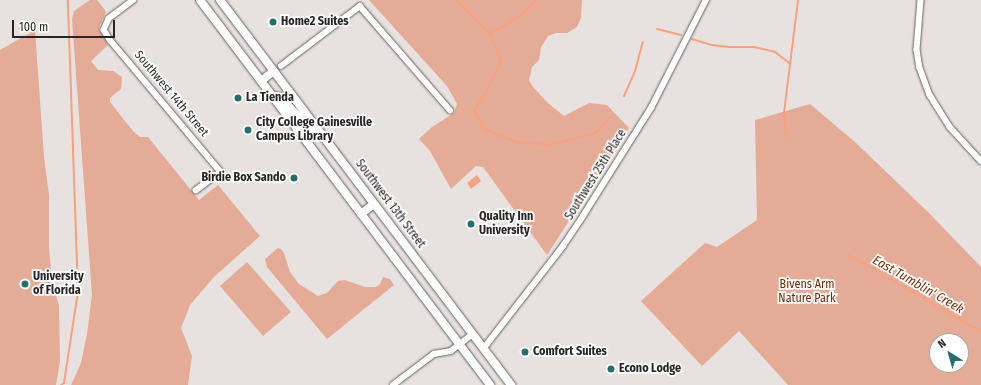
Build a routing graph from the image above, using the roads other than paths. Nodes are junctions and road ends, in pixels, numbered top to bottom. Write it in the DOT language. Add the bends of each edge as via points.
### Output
graph roads {
  1 [pos="134,0"];
  2 [pos="200,0"];
  3 [pos="220,0"];
  4 [pos="706,0"];
  5 [pos="921,0"];
  6 [pos="281,66"];
  7 [pos="274,71"];
  8 [pos="261,81"];
  9 [pos="272,95"];
  10 [pos="450,110"];
  11 [pos="323,136"];
  12 [pos="981,161"];
  13 [pos="196,190"];
  14 [pos="374,204"];
  15 [pos="361,214"];
  16 [pos="473,334"];
  17 [pos="460,345"];
  18 [pos="484,348"];
  19 [pos="392,385"];
  20 [pos="490,385"];
  21 [pos="512,385"];
  1 -- 13 [label="street, Southwest 14th Street" via="108,19 104,30 221,172"];
  2 -- 8 [label="main road"];
  3 -- 7 [label="main road, Southwest 13th Street"];
  4 -- 18 [label="street, Southwest 25th Place" via="651,108 583,216"];
  5 -- 12 [label="street" via="917,50 920,68 930,95 950,127"];
  6 -- 10 [label="street" via="360,6"];
  7 -- 8 [label="main road"];
  7 -- 11 [label="main road, Southwest 13th Street"];
  8 -- 9 [label="main road"];
  9 -- 11 [label="main road" via="280,97 316,135"];
  9 -- 15 [label="main road"];
  11 -- 14 [label="main road, Southwest 13th Street"];
  14 -- 15 [label="main road"];
  14 -- 16 [label="main road, Southwest 13th Street"];
  15 -- 17 [label="main road"];
  16 -- 17 [label="street"];
  16 -- 18 [label="main road, Southwest 13th Street"];
  17 -- 19 [label="street" via="451,351 434,354"];
  17 -- 20 [label="main road"];
  18 -- 21 [label="main road, Southwest 13th Street"];
}
